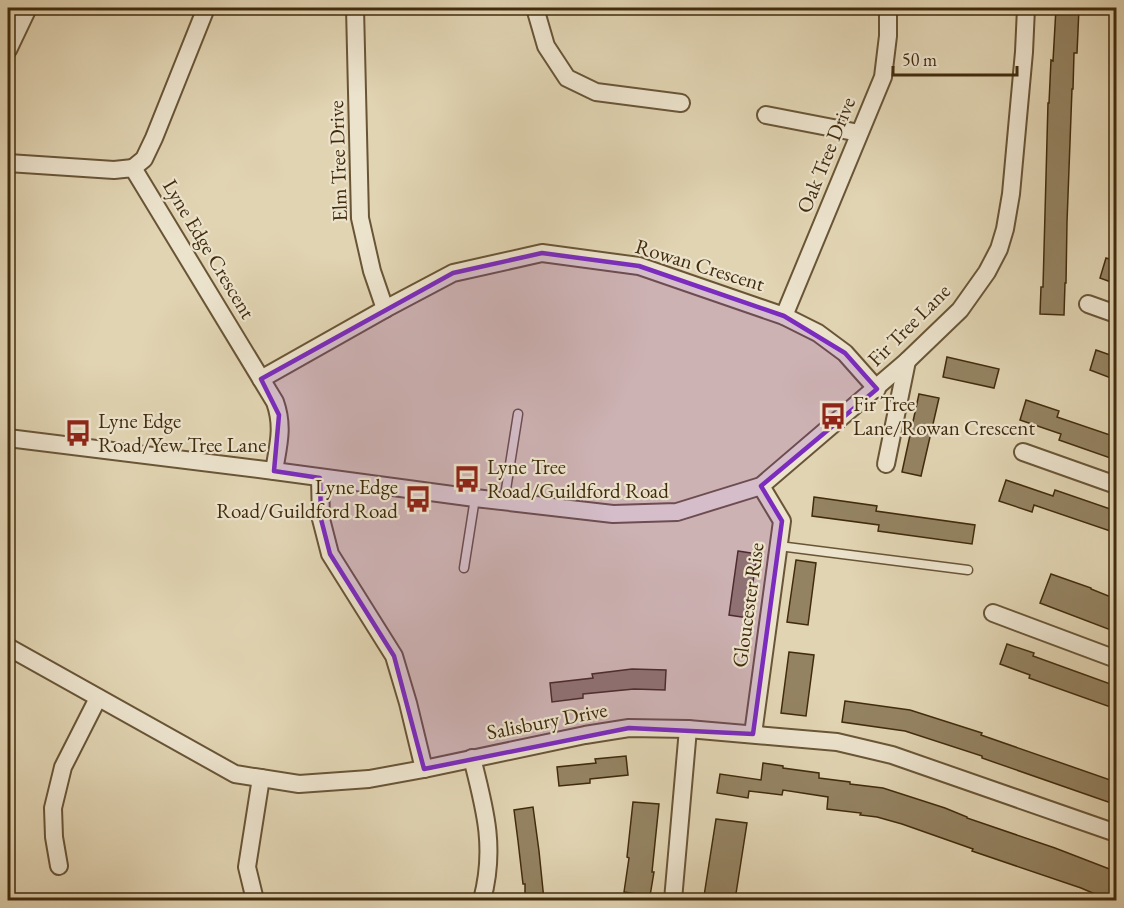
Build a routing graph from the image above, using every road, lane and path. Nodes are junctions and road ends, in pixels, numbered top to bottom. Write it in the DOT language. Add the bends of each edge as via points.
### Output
graph roads {
  1 [pos="28,8"];
  2 [pos="206,8"];
  3 [pos="355,8"];
  4 [pos="535,8"];
  5 [pos="888,8"];
  6 [pos="1026,8"];
  7 [pos="8,50"];
  8 [pos="681,103"];
  9 [pos="766,115"];
  10 [pos="859,133"];
  11 [pos="8,163"];
  12 [pos="133,168"];
  13 [pos="1088,304"];
  14 [pos="386,309"];
  15 [pos="1116,314"];
  16 [pos="784,316"];
  17 [pos="907,361"];
  18 [pos="261,379"];
  19 [pos="877,389"];
  20 [pos="518,414"];
  21 [pos="8,438"];
  22 [pos="1023,452"];
  23 [pos="886,464"];
  24 [pos="274,471"];
  25 [pos="320,478"];
  26 [pos="1116,485"];
  27 [pos="761,486"];
  28 [pos="475,498"];
  29 [pos="504,502"];
  30 [pos="779,546"];
  31 [pos="464,568"];
  32 [pos="968,570"];
  33 [pos="993,614"];
  34 [pos="8,648"];
  35 [pos="1116,659"];
  36 [pos="98,698"];
  37 [pos="688,729"];
  38 [pos="753,734"];
  39 [pos="472,758"];
  40 [pos="424,769"];
  41 [pos="261,778"];
  42 [pos="1116,833"];
  43 [pos="59,866"];
  44 [pos="255,900"];
  45 [pos="482,900"];
  46 [pos="673,900"];
  1 -- 7 [label="street"];
  2 -- 12 [label="street" via="154,138 144,159"];
  3 -- 14 [label="street, Elm Tree Drive" via="360,218 372,271"];
  4 -- 8 [label="street" via="546,46 567,78 596,92"];
  5 -- 10 [label="street, Oak Tree Drive" via="883,77"];
  6 -- 17 [label="street, Fir Tree Lane" via="1011,194 999,249 960,310"];
  9 -- 10 [label="street"];
  10 -- 16 [label="street, Oak Tree Drive"];
  11 -- 12 [label="street, Lyne Edge Crescent"];
  12 -- 18 [label="street, Lyne Edge Crescent"];
  13 -- 15 [label="street"];
  14 -- 16 [label="street, Rowan Crescent" via="453,273 542,253 639,266"];
  14 -- 18 [label="street, Rowan Crescent"];
  16 -- 19 [label="street, Rowan Crescent" via="818,333 845,353"];
  17 -- 19 [label="street, Fir Tree Lane"];
  17 -- 23 [label="street"];
  18 -- 24 [label="street, Lyne Edge Crescent" via="279,415"];
  19 -- 27 [label="street, Fir Tree Lane"];
  20 -- 29 [label="lane"];
  21 -- 24 [label="street"];
  22 -- 26 [label="street"];
  24 -- 25 [label="street"];
  25 -- 28 [label="street"];
  25 -- 40 [label="street" via="321,519 330,554 394,656"];
  27 -- 29 [label="street" via="677,512 613,514"];
  27 -- 30 [label="street, Gloucester Rise" via="782,521"];
  28 -- 29 [label="street"];
  28 -- 31 [label="lane"];
  30 -- 32 [label="lane"];
  30 -- 38 [label="street, Gloucester Rise"];
  33 -- 35 [label="street"];
  34 -- 36 [label="street, Salisbury Drive"];
  36 -- 41 [label="street, Salisbury Drive" via="235,774"];
  36 -- 43 [label="street" via="63,767 53,808"];
  37 -- 38 [label="street, Salisbury Drive"];
  37 -- 39 [label="street, Salisbury Drive" via="629,728"];
  37 -- 46 [label="street"];
  38 -- 42 [label="street, Salisbury Drive" via="837,742 892,755"];
  39 -- 40 [label="street, Salisbury Drive"];
  39 -- 45 [label="street" via="489,835 489,866"];
  40 -- 41 [label="street, Salisbury Drive" via="369,779 299,784"];
  41 -- 44 [label="street" via="247,867"];
}
